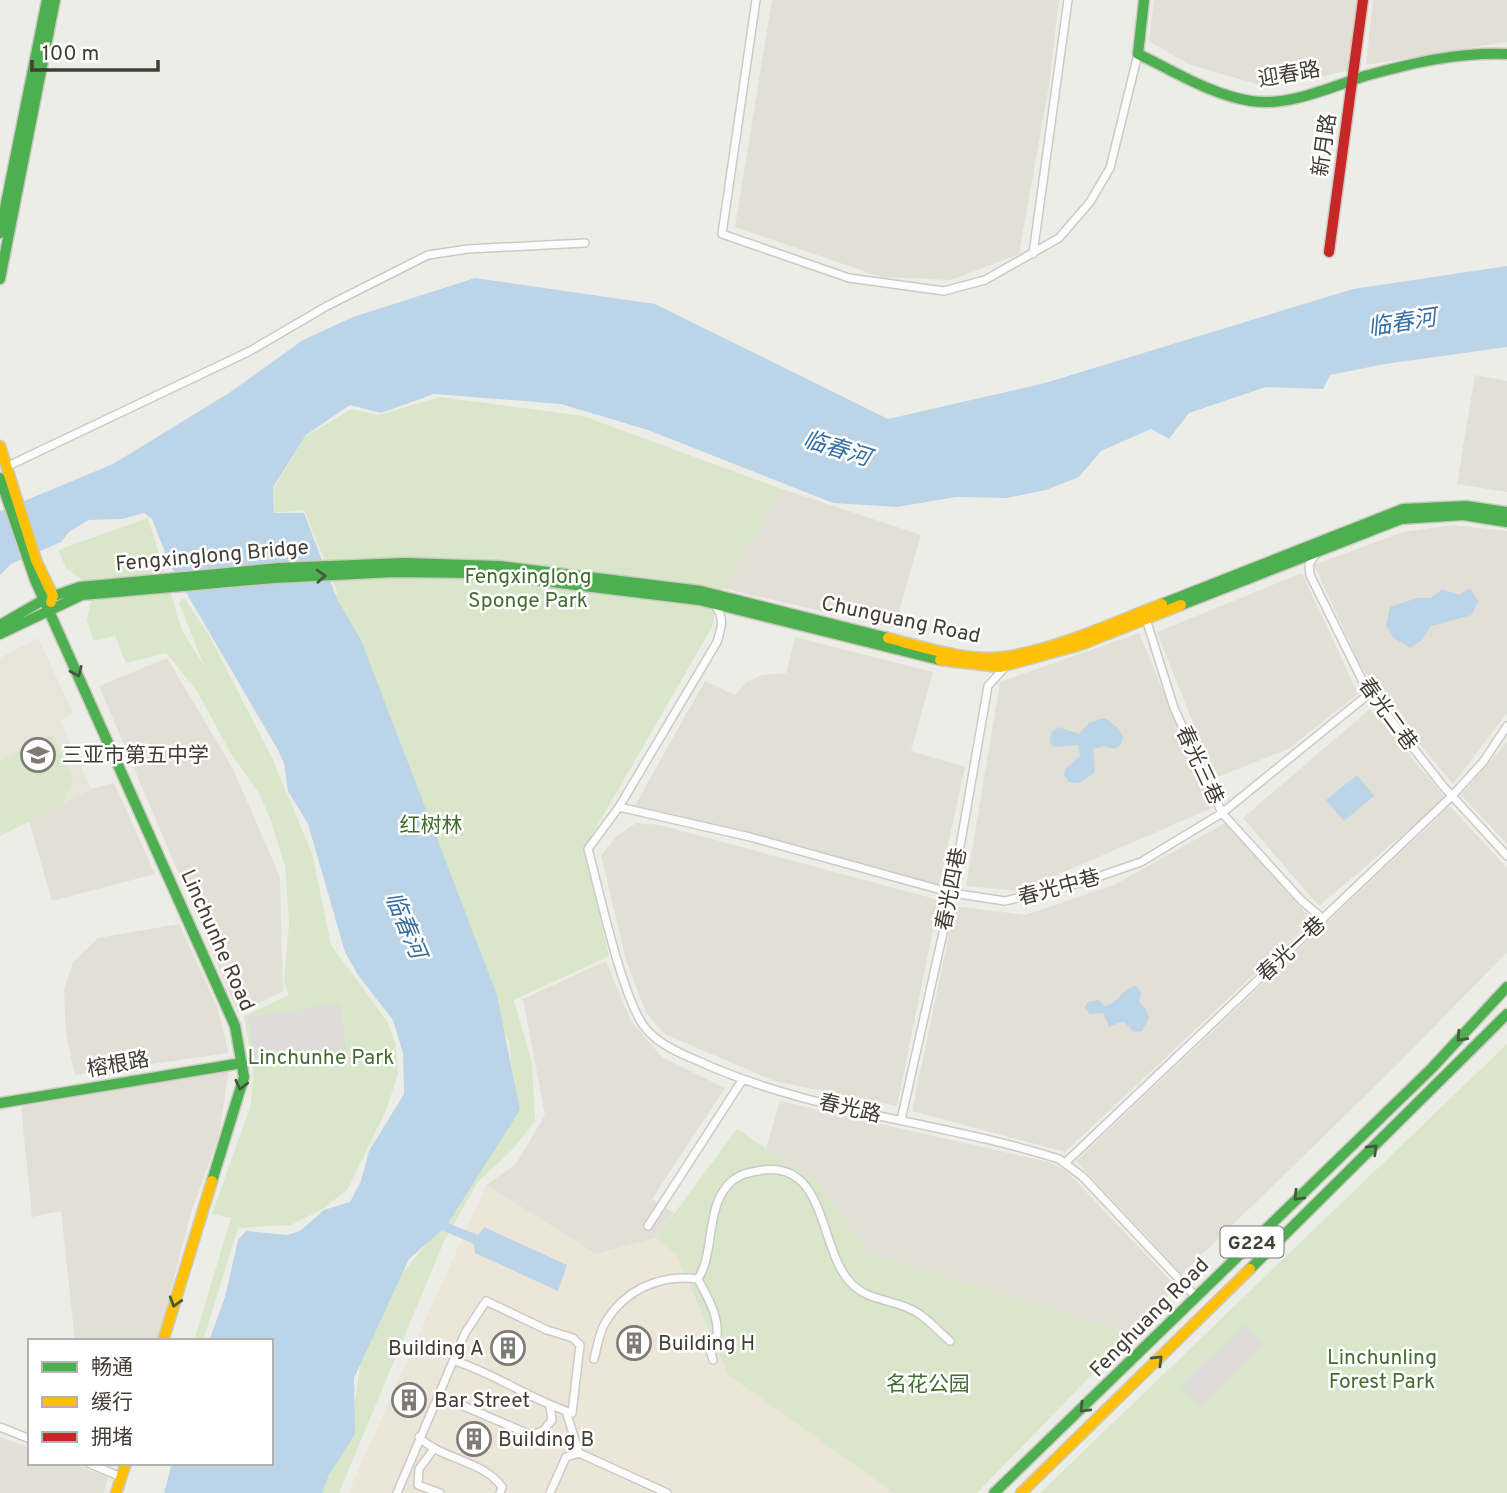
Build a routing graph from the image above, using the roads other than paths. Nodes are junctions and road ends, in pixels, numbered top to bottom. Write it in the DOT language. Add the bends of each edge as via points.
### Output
graph roads {
  1 [pos="47,0"];
  2 [pos="55,0"];
  3 [pos="756,0"];
  4 [pos="1068,0"];
  5 [pos="1144,0"];
  6 [pos="1363,0"];
  7 [pos="1138,54"];
  8 [pos="1507,54"];
  9 [pos="1352,80"];
  10 [pos="0,233"];
  11 [pos="585,243"];
  12 [pos="1329,253"];
  13 [pos="1033,254"];
  14 [pos="0,279"];
  15 [pos="0,446"];
  16 [pos="6,467"];
  17 [pos="4,480"];
  18 [pos="1507,512"];
  19 [pos="1507,522"];
  20 [pos="1317,550"];
  21 [pos="348,569"];
  22 [pos="81,591"];
  23 [pos="700,596"];
  24 [pos="49,597"];
  25 [pos="713,603"];
  26 [pos="50,609"];
  27 [pos="1146,619"];
  28 [pos="0,625"];
  29 [pos="0,634"];
  30 [pos="1008,665"];
  31 [pos="1370,693"];
  32 [pos="1507,726"];
  33 [pos="1452,796"];
  34 [pos="619,807"];
  35 [pos="1222,813"];
  36 [pos="1507,856"];
  37 [pos="952,893"];
  38 [pos="1323,919"];
  39 [pos="1507,987"];
  40 [pos="1507,1014"];
  41 [pos="242,1063"];
  42 [pos="743,1079"];
  43 [pos="0,1103"];
  44 [pos="901,1120"];
  45 [pos="1065,1163"];
  46 [pos="648,1226"];
  47 [pos="698,1279"];
  48 [pos="1196,1297"];
  49 [pos="164,1339"];
  50 [pos="950,1341"];
  51 [pos="594,1359"];
  52 [pos="713,1360"];
  53 [pos="455,1361"];
  54 [pos="439,1395"];
  55 [pos="550,1406"];
  56 [pos="566,1411"];
  57 [pos="0,1427"];
  58 [pos="419,1437"];
  59 [pos="28,1438"];
  60 [pos="433,1450"];
  61 [pos="579,1452"];
  62 [pos="93,1465"];
  63 [pos="125,1465"];
  64 [pos="121,1477"];
  65 [pos="117,1493"];
  66 [pos="397,1493"];
  67 [pos="440,1493"];
  68 [pos="500,1493"];
  69 [pos="550,1493"];
  70 [pos="667,1493"];
  71 [pos="994,1493"];
  72 [pos="1021,1493"];
  1 -- 10 [label="main road"];
  2 -- 14 [label="main road"];
  3 -- 13 [label="street" via="722,234 849,278 944,291 985,280"];
  4 -- 13 [label="street"];
  5 -- 7 [label="main road"];
  6 -- 9 [label="main road, 新月路"];
  7 -- 9 [label="main road, 迎春路" via="1253,102 1306,95"];
  7 -- 13 [label="street" via="1110,168 1090,202 1059,237"];
  8 -- 9 [label="main road, 迎春路" via="1454,56"];
  9 -- 12 [label="main road, 新月路"];
  11 -- 16 [label="street" via="428,255 250,351"];
  15 -- 16 [label="main road, Linchunhe Road"];
  16 -- 17 [label="main road, Linchunhe Road"];
  17 -- 24 [label="main road, Linchunhe Road"];
  18 -- 23 [label="main road, Chunguang Road" via="1466,506 1404,509 1082,635 1003,657 962,654"];
  19 -- 20 [label="main road, Chunguang Road" via="1463,515 1401,519"];
  20 -- 27 [label="main road, Chunguang Road"];
  20 -- 31 [label="street, 春光二巷" via="1309,565 1310,575"];
  21 -- 22 [label="main road, Fengxinglong Bridge"];
  21 -- 23 [label="main road, Chunguang Road" via="535,574"];
  22 -- 24 [label="main road"];
  22 -- 26 [label="main road"];
  23 -- 25 [label="main road, Chunguang Road"];
  24 -- 26 [label="main road, Linchunhe Road"];
  24 -- 28 [label="main road"];
  25 -- 30 [label="main road, Chunguang Road" via="959,663"];
  25 -- 34 [label="street" via="723,623 717,642"];
  26 -- 29 [label="main road"];
  26 -- 41 [label="main road, Linchunhe Road, one-way" via="235,1026"];
  27 -- 30 [label="main road, Chunguang Road" via="1080,645"];
  27 -- 35 [label="street, 春光三巷" via="1174,708"];
  30 -- 37 [label="street, 春光四巷" via="988,686"];
  31 -- 33 [label="street, 春光二巷"];
  31 -- 35 [label="street, 春光中巷"];
  32 -- 33 [label="street, 春光一巷"];
  33 -- 36 [label="street, 春光二巷"];
  33 -- 38 [label="street, 春光一巷"];
  34 -- 37 [label="street, 春光中巷" via="750,837"];
  34 -- 42 [label="street, 春光路" via="588,849 628,989 646,1030 681,1053"];
  35 -- 37 [label="street, 春光中巷" via="1141,862 1083,882 1005,901"];
  35 -- 38 [label="street, 春光三巷"];
  37 -- 44 [label="street, 春光四巷"];
  38 -- 45 [label="street, 春光一巷"];
  39 -- 48 [label="main road, Fenghuang Road / G224, one-way" via="1432,1068"];
  72 -- 40 [label="main road, Fenghuang Road / G224, one-way"];
  41 -- 43 [label="main road, 榕根路"];
  41 -- 49 [label="main road, Linchunhe Road, one-way" via="244,1077"];
  42 -- 44 [label="street, 春光路"];
  42 -- 46 [label="street"];
  44 -- 45 [label="street, 春光路"];
  45 -- 48 [label="street, 春光路"];
  47 -- 50 [label="street" via="707,1266 715,1213 731,1181 746,1172 776,1169 794,1177 813,1195 838,1267 851,1284 866,1295 919,1314"];
  47 -- 51 [label="street" via="674,1276 628,1296 604,1324"];
  47 -- 52 [label="street" via="718,1324 717,1336 708,1342"];
  48 -- 71 [label="main road, Fenghuang Road / G224, one-way"];
  53 -- 54 [label="street"];
  53 -- 55 [label="street"];
  53 -- 56 [label="street" via="486,1300 573,1338 580,1345 575,1399 572,1413"];
  54 -- 55 [label="street" via="531,1435 543,1431 552,1420"];
  54 -- 58 [label="street"];
  55 -- 56 [label="street"];
  56 -- 61 [label="street"];
  57 -- 59 [label="street"];
  58 -- 60 [label="street"];
  58 -- 66 [label="street"];
  60 -- 67 [label="street" via="419,1469 418,1485"];
  60 -- 68 [label="street" via="487,1473 502,1487"];
  61 -- 69 [label="street" via="566,1457"];
  61 -- 70 [label="street"];
  62 -- 64 [label="street"];
  63 -- 64 [label="main road"];
  64 -- 65 [label="main road"];
}
